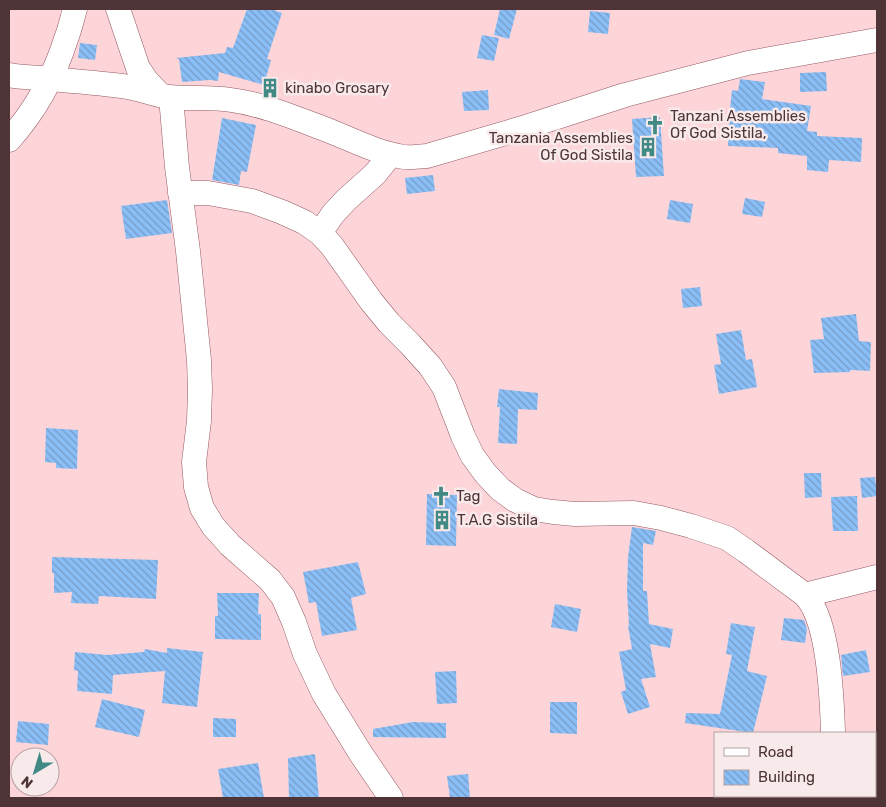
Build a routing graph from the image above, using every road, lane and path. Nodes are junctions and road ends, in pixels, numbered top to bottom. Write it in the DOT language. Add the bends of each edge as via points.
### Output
graph roads {
  1 [pos="75,9"];
  2 [pos="118,9"];
  3 [pos="877,40"];
  4 [pos="9,75"];
  5 [pos="51,79"];
  6 [pos="166,96"];
  7 [pos="9,140"];
  8 [pos="391,154"];
  9 [pos="180,193"];
  10 [pos="320,233"];
  11 [pos="877,577"];
  12 [pos="805,595"];
  13 [pos="833,732"];
  14 [pos="391,798"];
  1 -- 5 [label="street"];
  2 -- 6 [label="street" via="138,68 146,80"];
  3 -- 8 [label="street" via="748,63 624,95 427,156"];
  4 -- 5 [label="street"];
  5 -- 6 [label="street" via="124,86"];
  5 -- 7 [label="street"];
  6 -- 8 [label="street" via="220,98 258,106"];
  6 -- 9 [label="street"];
  8 -- 10 [label="street" via="333,214"];
  9 -- 10 [label="street" via="208,193 252,201 304,222"];
  9 -- 14 [label="street" via="198,350 199,421 194,462 202,508 230,545 270,580 283,598 324,694"];
  10 -- 12 [label="street" via="389,323 430,366 444,387 472,454 485,473 514,500 534,509 553,512 634,513 727,538"];
  11 -- 12 [label="street"];
  12 -- 13 [label="street" via="816,611 823,632"];
}
